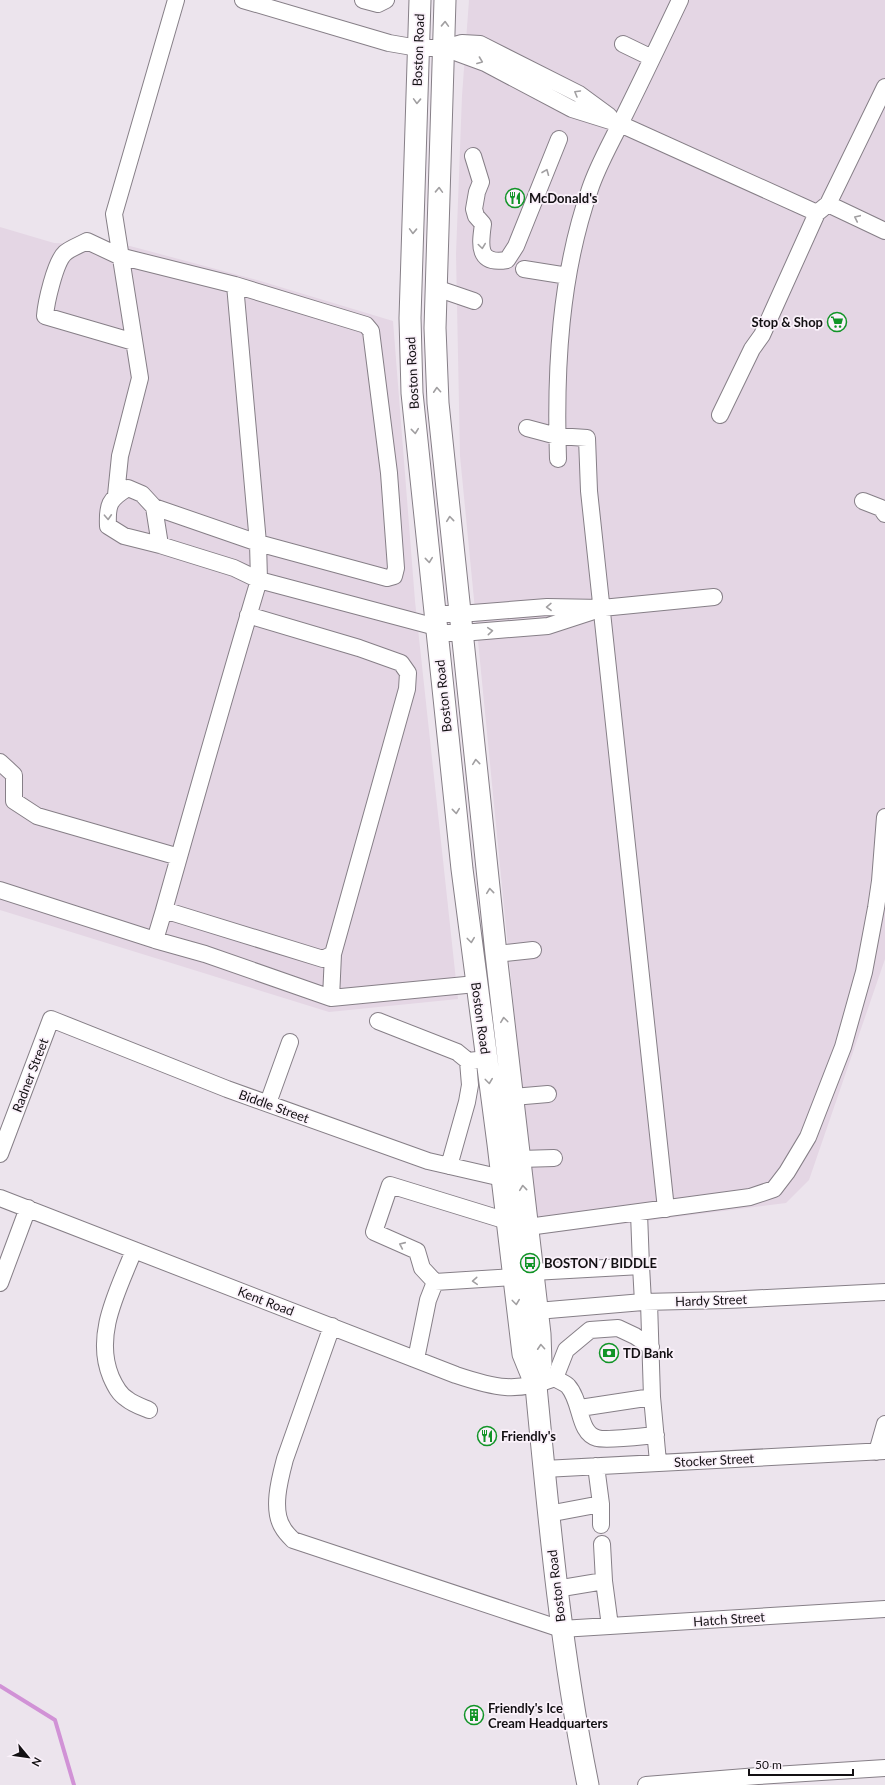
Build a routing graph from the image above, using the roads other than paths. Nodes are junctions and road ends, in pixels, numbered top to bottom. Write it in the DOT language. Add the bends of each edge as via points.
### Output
graph roads {
  1 [pos="176,0"];
  2 [pos="243,0"];
  3 [pos="363,0"];
  4 [pos="386,0"];
  5 [pos="420,0"];
  6 [pos="445,0"];
  7 [pos="680,0"];
  8 [pos="623,44"];
  9 [pos="418,48"];
  10 [pos="444,48"];
  11 [pos="652,58"];
  12 [pos="885,87"];
  13 [pos="620,124"];
  14 [pos="559,139"];
  15 [pos="473,156"];
  16 [pos="823,209"];
  17 [pos="885,231"];
  18 [pos="119,256"];
  19 [pos="524,269"];
  20 [pos="568,276"];
  21 [pos="235,285"];
  22 [pos="436,288"];
  23 [pos="474,301"];
  24 [pos="134,342"];
  25 [pos="720,415"];
  26 [pos="527,428"];
  27 [pos="557,436"];
  28 [pos="558,459"];
  29 [pos="116,495"];
  30 [pos="863,501"];
  31 [pos="154,507"];
  32 [pos="885,514"];
  33 [pos="258,543"];
  34 [pos="160,544"];
  35 [pos="259,580"];
  36 [pos="714,597"];
  37 [pos="602,608"];
  38 [pos="248,615"];
  39 [pos="461,623"];
  40 [pos="436,625"];
  41 [pos="0,762"];
  42 [pos="885,817"];
  43 [pos="178,857"];
  44 [pos="0,890"];
  45 [pos="164,910"];
  46 [pos="155,940"];
  47 [pos="533,950"];
  48 [pos="333,954"];
  49 [pos="496,954"];
  50 [pos="476,984"];
  51 [pos="331,998"];
  52 [pos="51,1019"];
  53 [pos="378,1021"];
  54 [pos="290,1042"];
  55 [pos="477,1060"];
  56 [pos="548,1094"];
  57 [pos="513,1097"];
  58 [pos="268,1104"];
  59 [pos="0,1154"];
  60 [pos="554,1158"];
  61 [pos="520,1159"];
  62 [pos="449,1166"];
  63 [pos="502,1178"];
  64 [pos="0,1198"];
  65 [pos="28,1208"];
  66 [pos="666,1209"];
  67 [pos="639,1213"];
  68 [pos="507,1221"];
  69 [pos="528,1227"];
  70 [pos="134,1250"];
  71 [pos="641,1266"];
  72 [pos="523,1275"];
  73 [pos="435,1282"];
  74 [pos="0,1283"];
  75 [pos="885,1292"];
  76 [pos="646,1302"];
  77 [pos="537,1311"];
  78 [pos="332,1326"];
  79 [pos="651,1347"];
  80 [pos="416,1359"];
  81 [pos="555,1378"];
  82 [pos="536,1386"];
  83 [pos="652,1397"];
  84 [pos="580,1408"];
  85 [pos="149,1410"];
  86 [pos="885,1424"];
  87 [pos="656,1435"];
  88 [pos="881,1452"];
  89 [pos="658,1462"];
  90 [pos="596,1466"];
  91 [pos="544,1470"];
  92 [pos="601,1504"];
  93 [pos="548,1514"];
  94 [pos="601,1525"];
  95 [pos="602,1544"];
  96 [pos="604,1581"];
  97 [pos="556,1589"];
  98 [pos="885,1609"];
  99 [pos="610,1626"];
  100 [pos="567,1629"];
  101 [pos="885,1768"];
  102 [pos="588,1785"];
  103 [pos="646,1785"];
  1 -- 18 [label="street" via="114,214"];
  2 -- 9 [label="street" via="389,43"];
  3 -- 4 [label="street" via="378,4"];
  5 -- 9 [label="main road, Boston Road"];
  10 -- 6 [label="main road, Boston Road, one-way"];
  7 -- 11 [label="street"];
  8 -- 11 [label="street"];
  9 -- 10 [label="street"];
  9 -- 40 [label="main road, Boston Road, one-way" via="410,362"];
  10 -- 13 [label="street" via="467,42 487,47 580,94"];
  22 -- 10 [label="main road, Boston Road, one-way"];
  11 -- 13 [label="street"];
  12 -- 16 [label="street"];
  13 -- 16 [label="street"];
  13 -- 20 [label="street" via="590,188"];
  15 -- 14 [label="street, one-way" via="481,182 474,209 483,224 480,246 490,259 507,260 516,246"];
  17 -- 16 [label="street, one-way"];
  16 -- 25 [label="street"];
  18 -- 21 [label="street"];
  18 -- 24 [label="street"];
  18 -- 24 [label="street" via="87,242 64,254 55,274 45,316"];
  19 -- 20 [label="street"];
  20 -- 27 [label="street" via="556,400"];
  21 -- 33 [label="street"];
  21 -- 33 [label="street" via="366,326 372,331 389,473 396,568 394,576 387,578"];
  22 -- 23 [label="street"];
  39 -- 22 [label="main road, Boston Road, one-way" via="437,390"];
  24 -- 29 [label="street" via="140,378 120,456"];
  26 -- 27 [label="street"];
  27 -- 28 [label="street"];
  27 -- 37 [label="street" via="587,438 589,492"];
  29 -- 31 [label="street" via="128,488 142,494"];
  29 -- 34 [label="street, one-way" via="108,509 108,526 124,536"];
  30 -- 32 [label="street" via="881,508"];
  31 -- 33 [label="street"];
  31 -- 34 [label="street"];
  33 -- 35 [label="street"];
  34 -- 35 [label="street" via="234,568"];
  35 -- 38 [label="street"];
  35 -- 40 [label="street"];
  36 -- 37 [label="street"];
  37 -- 39 [label="street" via="548,626"];
  37 -- 66 [label="street"];
  38 -- 43 [label="street"];
  38 -- 48 [label="street" via="401,663 408,673 407,689"];
  39 -- 40 [label="street"];
  49 -- 39 [label="main road, Boston Road, one-way"];
  40 -- 50 [label="main road, Boston Road, one-way"];
  41 -- 43 [label="street" via="14,775 14,801 37,816"];
  42 -- 66 [label="street" via="880,881 864,972 843,1047 808,1137 774,1189 750,1197"];
  43 -- 45 [label="street"];
  44 -- 46 [label="street"];
  45 -- 46 [label="street"];
  45 -- 48 [label="street" via="323,959"];
  46 -- 51 [label="street" via="205,954"];
  47 -- 49 [label="street"];
  48 -- 51 [label="street"];
  57 -- 49 [label="main road, Boston Road, one-way"];
  50 -- 51 [label="street"];
  50 -- 55 [label="main road, Boston Road"];
  52 -- 58 [label="street, Biddle Street"];
  52 -- 59 [label="street, Radner Street"];
  53 -- 55 [label="street"];
  54 -- 58 [label="street"];
  55 -- 62 [label="street"];
  55 -- 63 [label="main road, Boston Road, one-way"];
  56 -- 57 [label="street"];
  57 -- 61 [label="main road, Boston Road"];
  58 -- 62 [label="street, Biddle Street" via="428,1161"];
  60 -- 61 [label="street"];
  69 -- 61 [label="main road, Boston Road, one-way"];
  62 -- 63 [label="street, Biddle Street"];
  63 -- 68 [label="main road, Boston Road"];
  64 -- 65 [label="street, Kent Road"];
  65 -- 70 [label="street, Kent Road"];
  65 -- 74 [label="street"];
  66 -- 67 [label="street"];
  67 -- 69 [label="street"];
  67 -- 71 [label="street"];
  68 -- 72 [label="main road, Boston Road"];
  73 -- 68 [label="street, one-way" via="422,1268 417,1251 374,1232 390,1185"];
  69 -- 72 [label="main road, Boston Road"];
  70 -- 78 [label="street, Kent Road"];
  70 -- 85 [label="street" via="109,1318 105,1352 110,1374 120,1393"];
  71 -- 72 [label="street"];
  71 -- 76 [label="street"];
  72 -- 73 [label="street, one-way"];
  72 -- 77 [label="main road, Boston Road"];
  72 -- 82 [label="main road, Boston Road, one-way" via="523,1354"];
  73 -- 80 [label="street" via="428,1300"];
  75 -- 76 [label="street, Hardy Street"];
  76 -- 77 [label="street, Hardy Street"];
  76 -- 79 [label="street"];
  82 -- 77 [label="main road, Boston Road, one-way" via="541,1353"];
  78 -- 80 [label="street, Kent Road"];
  78 -- 100 [label="street" via="285,1459 276,1502 282,1526 293,1540"];
  79 -- 81 [label="street" via="618,1328 590,1330 566,1350"];
  79 -- 83 [label="street"];
  80 -- 82 [label="street, Kent Road" via="456,1375 500,1388"];
  81 -- 82 [label="street, Kent Road"];
  81 -- 84 [label="street" via="567,1386"];
  82 -- 91 [label="main road, Boston Road"];
  83 -- 84 [label="street"];
  83 -- 87 [label="street"];
  84 -- 87 [label="street" via="588,1434 598,1438"];
  86 -- 88 [label="street"];
  87 -- 89 [label="street"];
  88 -- 89 [label="street, Stocker Street"];
  89 -- 90 [label="street, Stocker Street"];
  90 -- 91 [label="street, Stocker Street"];
  90 -- 92 [label="street"];
  91 -- 93 [label="main road, Boston Road"];
  92 -- 93 [label="street"];
  92 -- 94 [label="street"];
  93 -- 97 [label="main road, Boston Road"];
  95 -- 96 [label="street"];
  96 -- 97 [label="street"];
  96 -- 99 [label="street"];
  97 -- 100 [label="main road, Boston Road"];
  98 -- 99 [label="street, Hatch Street"];
  99 -- 100 [label="street, Hatch Street"];
  100 -- 102 [label="main road, Boston Road" via="573,1705"];
  101 -- 103 [label="street"];
}
